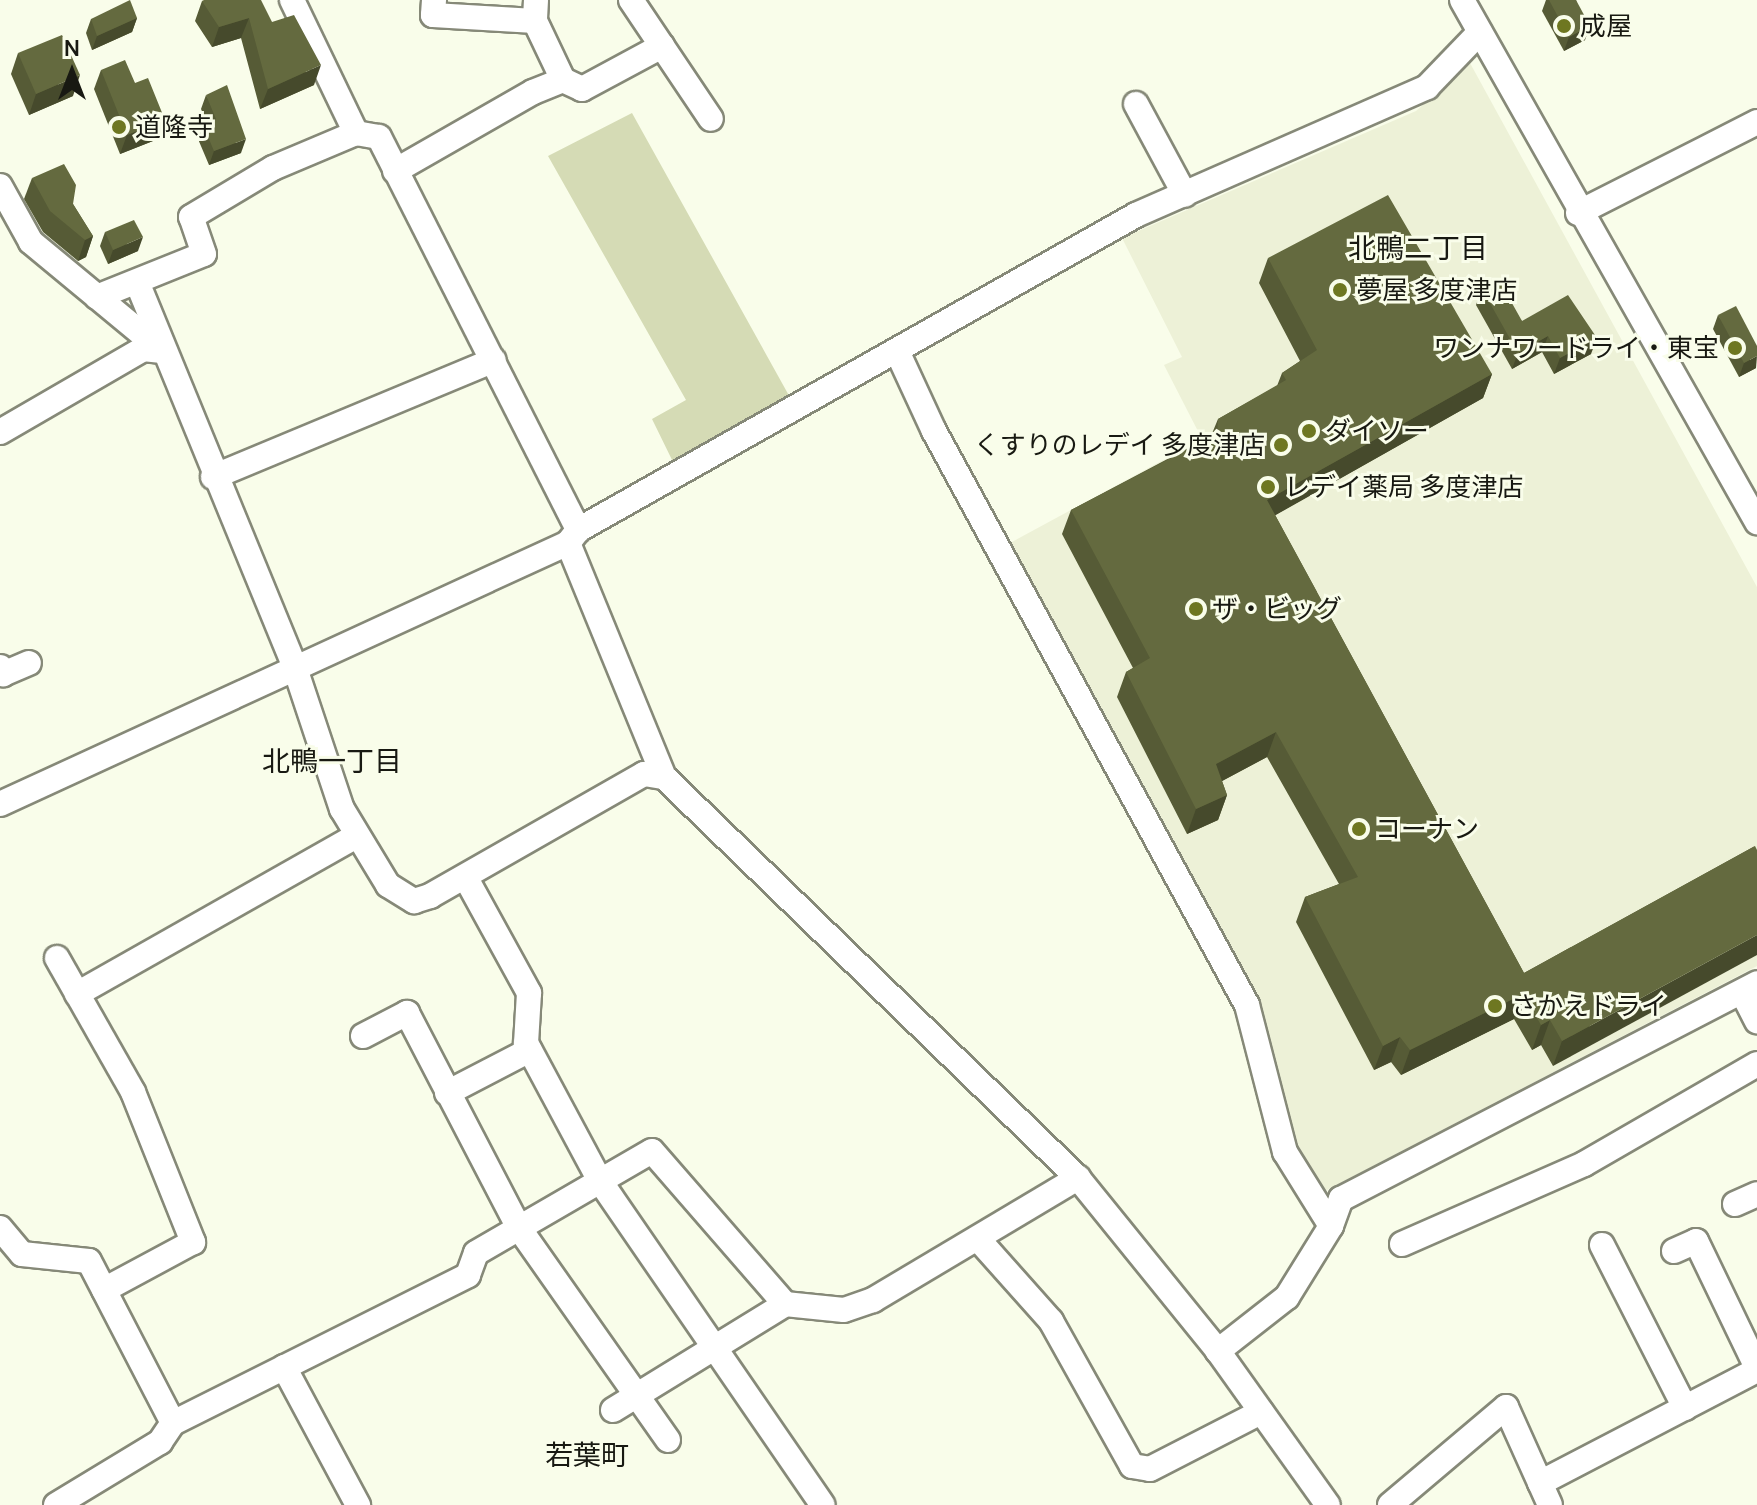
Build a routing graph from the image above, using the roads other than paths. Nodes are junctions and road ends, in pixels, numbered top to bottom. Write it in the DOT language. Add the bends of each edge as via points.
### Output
graph roads {
  1 [pos="292,0"];
  2 [pos="434,0"];
  3 [pos="631,0"];
  4 [pos="1462,0"];
  5 [pos="536,10"];
  6 [pos="1480,32"];
  7 [pos="662,46"];
  8 [pos="563,80"];
  9 [pos="1136,104"];
  10 [pos="711,119"];
  11 [pos="1757,122"];
  12 [pos="356,133"];
  13 [pos="395,171"];
  14 [pos="0,186"];
  15 [pos="1185,195"];
  16 [pos="1578,213"];
  17 [pos="137,282"];
  18 [pos="97,297"];
  19 [pos="162,351"];
  20 [pos="897,351"];
  21 [pos="494,360"];
  22 [pos="0,432"];
  23 [pos="213,477"];
  24 [pos="1757,522"];
  25 [pos="573,536"];
  26 [pos="29,663"];
  27 [pos="294,665"];
  28 [pos="0,667"];
  29 [pos="664,777"];
  30 [pos="0,804"];
  31 [pos="354,837"];
  32 [pos="467,880"];
  33 [pos="57,958"];
  34 [pos="1749,988"];
  35 [pos="77,994"];
  36 [pos="1757,1021"];
  37 [pos="363,1036"];
  38 [pos="530,1050"];
  39 [pos="1757,1064"];
  40 [pos="447,1093"];
  41 [pos="1078,1178"];
  42 [pos="600,1181"];
  43 [pos="1757,1194"];
  44 [pos="1735,1204"];
  45 [pos="1331,1226"];
  46 [pos="0,1228"];
  47 [pos="519,1228"];
  48 [pos="978,1239"];
  49 [pos="1402,1244"];
  50 [pos="1602,1245"];
  51 [pos="1674,1251"];
  52 [pos="104,1290"];
  53 [pos="785,1304"];
  54 [pos="718,1347"];
  55 [pos="1218,1351"];
  56 [pos="284,1367"];
  57 [pos="1757,1369"];
  58 [pos="638,1398"];
  59 [pos="1685,1408"];
  60 [pos="613,1410"];
  61 [pos="1261,1412"];
  62 [pos="173,1423"];
  63 [pos="668,1440"];
  64 [pos="1545,1494"];
  65 [pos="56,1505"];
  66 [pos="358,1505"];
  67 [pos="823,1505"];
  68 [pos="1328,1505"];
  69 [pos="1390,1505"];
  1 -- 12 [label="street"];
  2 -- 5 [label="street" via="433,15"];
  3 -- 7 [label="street"];
  4 -- 6 [label="street"];
  5 -- 8 [label="street"];
  6 -- 15 [label="street" via="1427,87"];
  6 -- 16 [label="street"];
  7 -- 8 [label="street" via="582,89"];
  7 -- 10 [label="street"];
  8 -- 13 [label="street"];
  9 -- 15 [label="street"];
  11 -- 16 [label="street"];
  12 -- 13 [label="street" via="379,137"];
  12 -- 17 [label="street" via="273,168 191,217 204,254"];
  13 -- 21 [label="street"];
  14 -- 18 [label="street" via="31,242"];
  15 -- 20 [label="street"];
  16 -- 24 [label="street"];
  17 -- 18 [label="street"];
  17 -- 19 [label="street"];
  18 -- 19 [label="street"];
  19 -- 22 [label="street" via="143,349"];
  19 -- 23 [label="street"];
  20 -- 25 [label="street"];
  20 -- 45 [label="street" via="934,431 1247,1005 1285,1152"];
  21 -- 23 [label="street"];
  21 -- 25 [label="street"];
  23 -- 27 [label="street"];
  25 -- 27 [label="street"];
  25 -- 29 [label="street"];
  26 -- 28 [label="street" via="3,674"];
  27 -- 30 [label="street"];
  27 -- 31 [label="street"];
  29 -- 32 [label="street" via="644,774"];
  29 -- 41 [label="street"];
  31 -- 32 [label="street" via="388,885 414,901"];
  31 -- 35 [label="street"];
  32 -- 38 [label="street" via="529,993"];
  33 -- 35 [label="street"];
  34 -- 36 [label="street"];
  34 -- 45 [label="street" via="1341,1199"];
  35 -- 52 [label="street" via="133,1092 193,1242"];
  37 -- 40 [label="street" via="407,1013"];
  38 -- 40 [label="street"];
  38 -- 42 [label="street"];
  39 -- 49 [label="street" via="1584,1164"];
  40 -- 47 [label="street"];
  41 -- 48 [label="street"];
  41 -- 55 [label="street"];
  42 -- 47 [label="street"];
  42 -- 53 [label="street" via="652,1151"];
  42 -- 54 [label="street"];
  43 -- 44 [label="street"];
  45 -- 55 [label="street" via="1287,1297"];
  46 -- 52 [label="street" via="22,1254 89,1261"];
  47 -- 56 [label="street" via="476,1253 468,1275"];
  47 -- 58 [label="street"];
  48 -- 53 [label="street" via="844,1310"];
  48 -- 61 [label="street" via="1051,1321 1132,1466 1150,1469"];
  50 -- 59 [label="street"];
  51 -- 57 [label="street" via="1696,1241"];
  52 -- 62 [label="street"];
  53 -- 54 [label="street"];
  54 -- 58 [label="street"];
  54 -- 67 [label="street"];
  55 -- 61 [label="street"];
  56 -- 62 [label="street"];
  56 -- 66 [label="street"];
  57 -- 59 [label="street"];
  58 -- 60 [label="street"];
  58 -- 63 [label="street"];
  59 -- 64 [label="street"];
  61 -- 68 [label="street"];
  62 -- 65 [label="street" via="160,1442"];
  64 -- 69 [label="street" via="1506,1407"];
}
